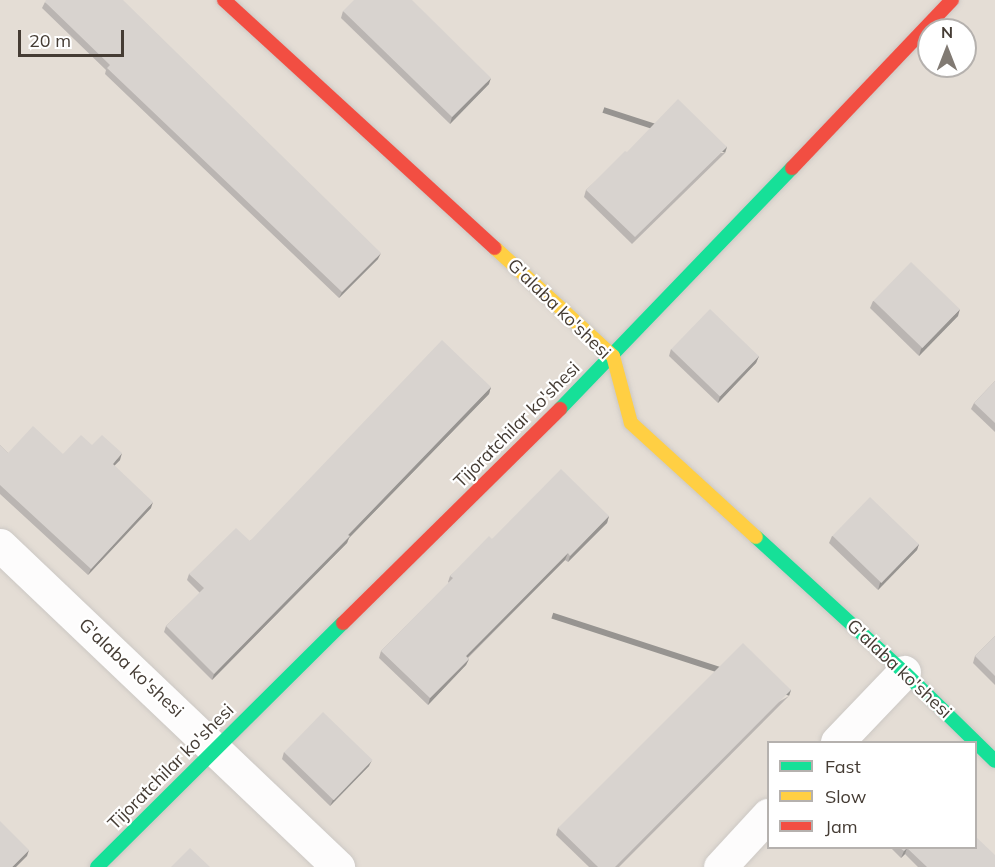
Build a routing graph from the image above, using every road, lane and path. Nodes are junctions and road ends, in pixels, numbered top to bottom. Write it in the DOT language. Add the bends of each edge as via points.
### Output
graph roads {
  1 [pos="224,0"];
  2 [pos="952,0"];
  3 [pos="613,356"];
  4 [pos="0,545"];
  5 [pos="904,672"];
  6 [pos="838,741"];
  7 [pos="975,741"];
  8 [pos="977,743"];
  9 [pos="216,748"];
  10 [pos="995,760"];
  11 [pos="767,816"];
  12 [pos="97,867"];
  13 [pos="338,867"];
  14 [pos="720,867"];
  1 -- 3 [label="street, G'alaba ko'shesi"];
  2 -- 3 [label="street, Tijoratchilar ko'shesi"];
  3 -- 5 [label="street, G'alaba ko'shesi" via="631,423"];
  3 -- 9 [label="street, Tijoratchilar ko'shesi"];
  4 -- 9 [label="street, G'alaba ko'shesi"];
  5 -- 6 [label="street"];
  5 -- 7 [label="street, G'alaba ko'shesi"];
  8 -- 10 [label="street, G'alaba ko'shesi"];
  9 -- 12 [label="street, Tijoratchilar ko'shesi"];
  9 -- 13 [label="street, G'alaba ko'shesi"];
  11 -- 14 [label="street"];
}
